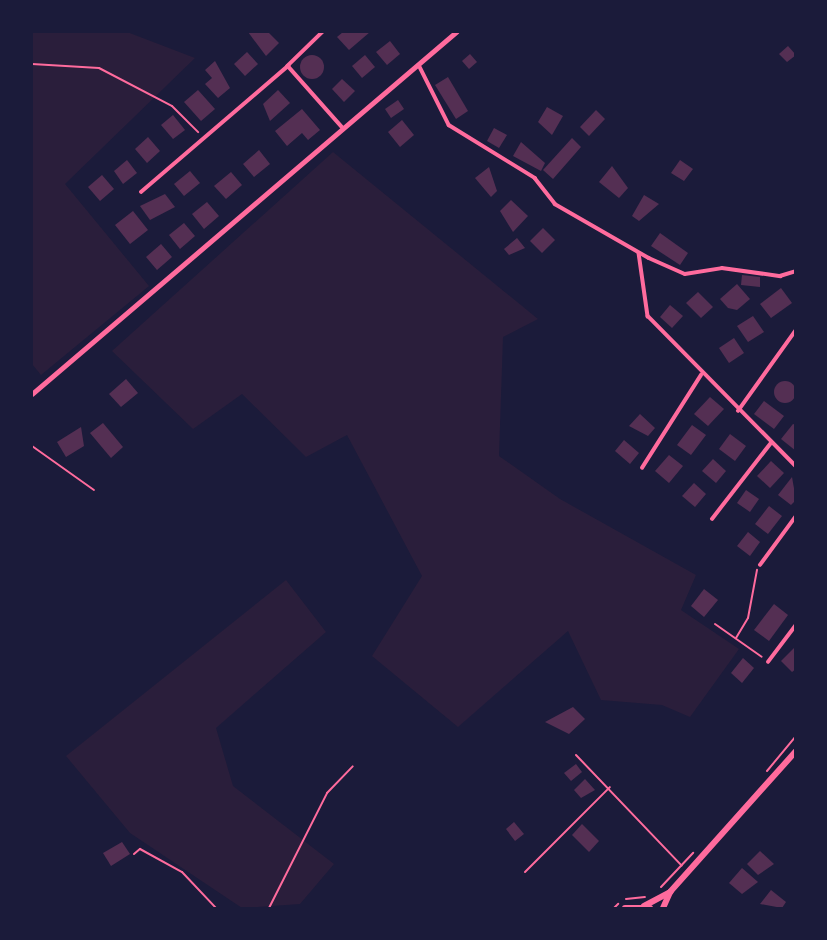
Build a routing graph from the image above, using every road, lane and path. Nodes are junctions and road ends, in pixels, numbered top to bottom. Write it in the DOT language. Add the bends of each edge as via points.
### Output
graph roads {
  1 [pos="323,32"];
  2 [pos="456,32"];
  3 [pos="32,64"];
  4 [pos="419,65"];
  5 [pos="288,66"];
  6 [pos="344,129"];
  7 [pos="204,138"];
  8 [pos="141,192"];
  9 [pos="639,252"];
  10 [pos="796,271"];
  11 [pos="796,330"];
  12 [pos="701,375"];
  13 [pos="32,394"];
  14 [pos="738,411"];
  15 [pos="771,443"];
  16 [pos="32,446"];
  17 [pos="796,467"];
  18 [pos="642,468"];
  19 [pos="94,490"];
  20 [pos="796,516"];
  21 [pos="712,519"];
  22 [pos="760,565"];
  23 [pos="715,625"];
  24 [pos="796,625"];
  25 [pos="736,638"];
  26 [pos="768,662"];
  27 [pos="796,736"];
  28 [pos="796,751"];
  29 [pos="576,755"];
  30 [pos="353,766"];
  31 [pos="762,776"];
  32 [pos="611,786"];
  33 [pos="702,844"];
  34 [pos="134,854"];
  35 [pos="682,865"];
  36 [pos="525,872"];
  37 [pos="688,872"];
  38 [pos="670,892"];
  39 [pos="647,907"];
  40 [pos="216,908"];
  41 [pos="269,908"];
  42 [pos="614,908"];
  43 [pos="625,908"];
  44 [pos="663,908"];
  1 -- 5 [label="street"];
  2 -- 4 [label="street"];
  3 -- 7 [label="path" via="99,68 172,106"];
  4 -- 6 [label="street"];
  4 -- 9 [label="street" via="449,125 535,178 555,204"];
  5 -- 6 [label="street"];
  5 -- 7 [label="street"];
  6 -- 13 [label="street"];
  7 -- 8 [label="street"];
  9 -- 10 [label="street" via="685,274 722,268 780,276"];
  9 -- 12 [label="street" via="648,316"];
  11 -- 14 [label="street"];
  12 -- 14 [label="street"];
  12 -- 18 [label="street"];
  14 -- 15 [label="street"];
  15 -- 17 [label="street"];
  15 -- 21 [label="street"];
  16 -- 19 [label="path"];
  20 -- 22 [label="street"];
  22 -- 25 [label="path" via="748,618"];
  23 -- 25 [label="path"];
  24 -- 26 [label="street"];
  25 -- 26 [label="path"];
  27 -- 31 [label="path"];
  28 -- 37 [label="main road"];
  29 -- 32 [label="path"];
  30 -- 41 [label="path" via="322,803"];
  32 -- 35 [label="path"];
  32 -- 36 [label="path"];
  33 -- 35 [label="path"];
  34 -- 40 [label="lane" via="140,849 182,872"];
  35 -- 37 [label="path"];
  35 -- 42 [label="path" via="662,887"];
  37 -- 38 [label="main road"];
  38 -- 39 [label="main road"];
  38 -- 44 [label="main road"];
  39 -- 43 [label="main road"];
}
